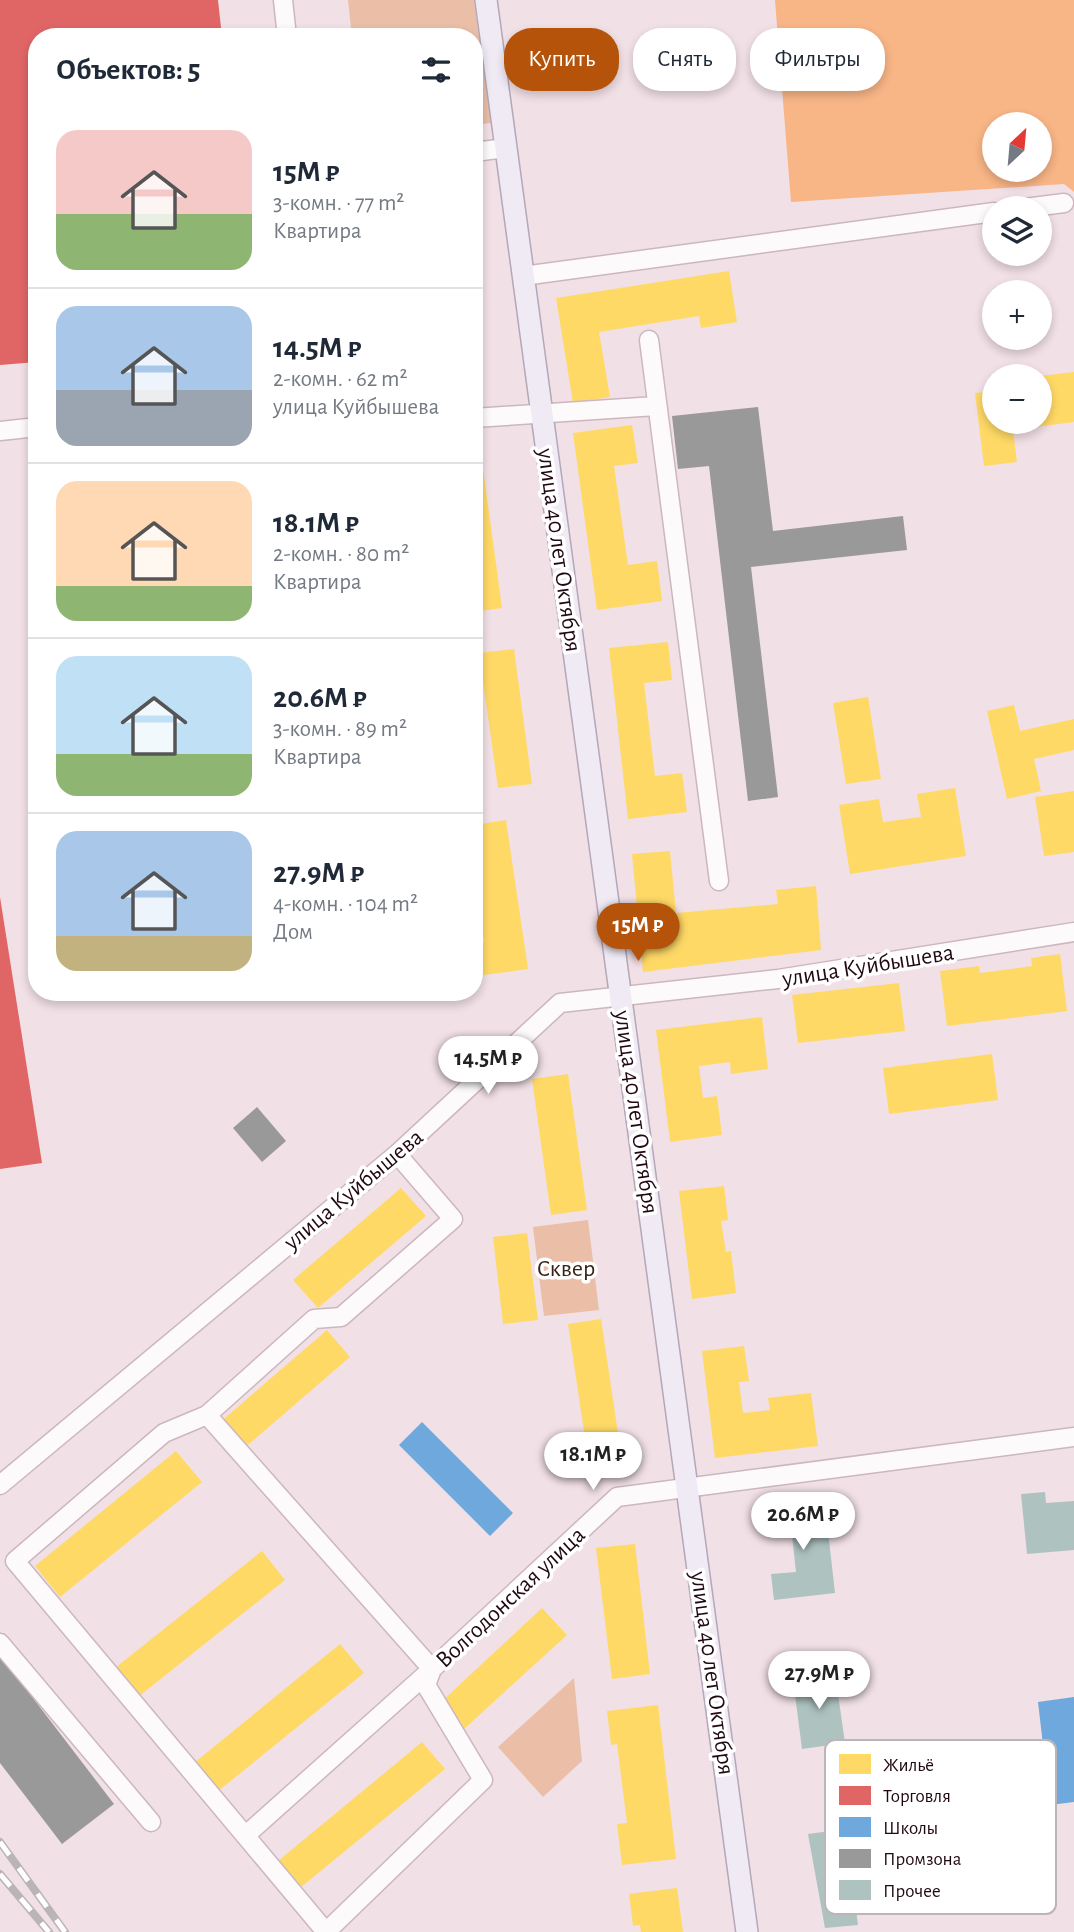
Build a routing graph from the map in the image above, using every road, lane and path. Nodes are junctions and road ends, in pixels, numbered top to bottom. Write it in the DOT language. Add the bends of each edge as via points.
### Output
graph roads {
  1 [pos="283,0"];
  2 [pos="486,0"];
  3 [pos="287,28"];
  4 [pos="506,148"];
  5 [pos="483,151"];
  6 [pos="1065,203"];
  7 [pos="1052,205"];
  8 [pos="982,214"];
  9 [pos="523,276"];
  10 [pos="649,340"];
  11 [pos="656,406"];
  12 [pos="542,414"];
  13 [pos="483,417"];
  14 [pos="28,428"];
  15 [pos="0,431"];
  16 [pos="719,881"];
  17 [pos="1074,932"];
  18 [pos="621,994"];
  19 [pos="397,1154"];
  20 [pos="207,1415"];
  21 [pos="1074,1437"];
  22 [pos="0,1485"];
  23 [pos="688,1486"];
  24 [pos="0,1643"];
  25 [pos="432,1669"];
  26 [pos="151,1822"];
  27 [pos="246,1835"];
  28 [pos="326,1932"];
  29 [pos="747,1932"];
  1 -- 3 [label="street"];
  2 -- 4 [label="main road, улица 40 лет Октября"];
  4 -- 5 [label="street"];
  4 -- 9 [label="main road, улица 40 лет Октября"];
  6 -- 7 [label="street"];
  8 -- 9 [label="street"];
  9 -- 12 [label="main road, улица 40 лет Октября"];
  10 -- 11 [label="street"];
  11 -- 12 [label="street"];
  11 -- 16 [label="street"];
  12 -- 13 [label="street"];
  12 -- 18 [label="main road, улица 40 лет Октября"];
  14 -- 15 [label="street"];
  17 -- 18 [label="street, улица Куйбышева" via="778,979"];
  18 -- 19 [label="street, улица Куйбышева" via="560,1003"];
  18 -- 23 [label="main road, улица 40 лет Октября"];
  19 -- 20 [label="street" via="453,1219 341,1317 314,1319"];
  19 -- 22 [label="street, улица Куйбышева"];
  20 -- 25 [label="street"];
  20 -- 27 [label="street" via="164,1433 15,1561"];
  21 -- 23 [label="street, Волгодонская улица"];
  23 -- 25 [label="street, Волгодонская улица" via="617,1497"];
  23 -- 29 [label="main road, улица 40 лет Октября"];
  24 -- 26 [label="street"];
  25 -- 27 [label="street, Волгодонская улица"];
  25 -- 28 [label="street" via="426,1685 483,1780"];
  27 -- 28 [label="street"];
}
